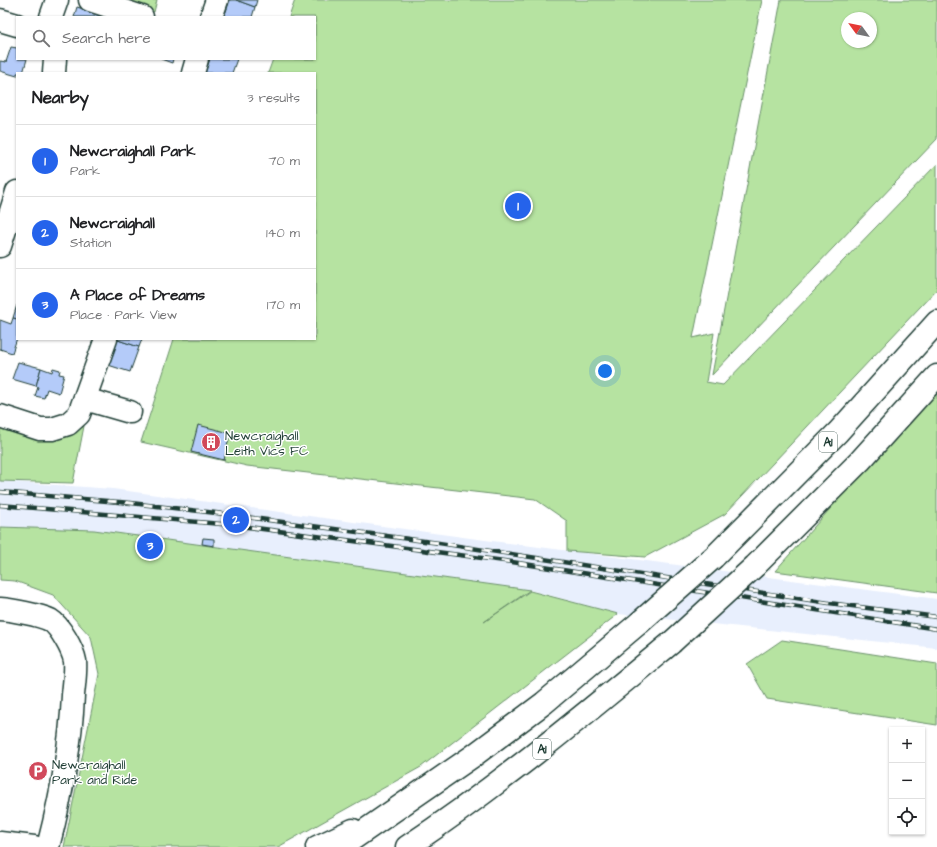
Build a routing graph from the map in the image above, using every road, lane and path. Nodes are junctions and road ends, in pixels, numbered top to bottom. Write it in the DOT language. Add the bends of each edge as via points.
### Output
graph roads {
  1 [pos="57,0"];
  2 [pos="90,0"];
  3 [pos="217,0"];
  4 [pos="51,16"];
  5 [pos="139,16"];
  6 [pos="211,16"];
  7 [pos="0,20"];
  8 [pos="16,25"];
  9 [pos="55,60"];
  10 [pos="197,60"];
  11 [pos="54,72"];
  12 [pos="193,72"];
  13 [pos="16,195"];
  14 [pos="1,236"];
  15 [pos="937,322"];
  16 [pos="106,340"];
  17 [pos="937,376"];
  18 [pos="85,400"];
  19 [pos="130,412"];
  20 [pos="0,416"];
  21 [pos="0,609"];
  22 [pos="389,815"];
  23 [pos="0,843"];
  24 [pos="34,847"];
  25 [pos="48,847"];
  26 [pos="317,847"];
  27 [pos="341,847"];
  28 [pos="407,847"];
  1 -- 4 [label="main road"];
  2 -- 5 [label="main road"];
  3 -- 6 [label="main road"];
  7 -- 8 [label="main road"];
  9 -- 11 [label="main road"];
  10 -- 12 [label="main road"];
  13 -- 14 [label="main road"];
  15 -- 22 [label="main road, A1, bridge" via="838,432 714,557 544,703"];
  16 -- 18 [label="main road"];
  17 -- 28 [label="main road, A1, bridge" via="860,460 755,566 671,643 562,734"];
  18 -- 19 [label="main road"];
  18 -- 20 [label="main road" via="78,414 68,424 52,429 40,429"];
  21 -- 25 [label="main road" via="51,620 67,640 75,661 73,709 66,763 60,801"];
  22 -- 26 [label="main road"];
  22 -- 27 [label="main road, A1"];
  23 -- 24 [label="main road"];
}
